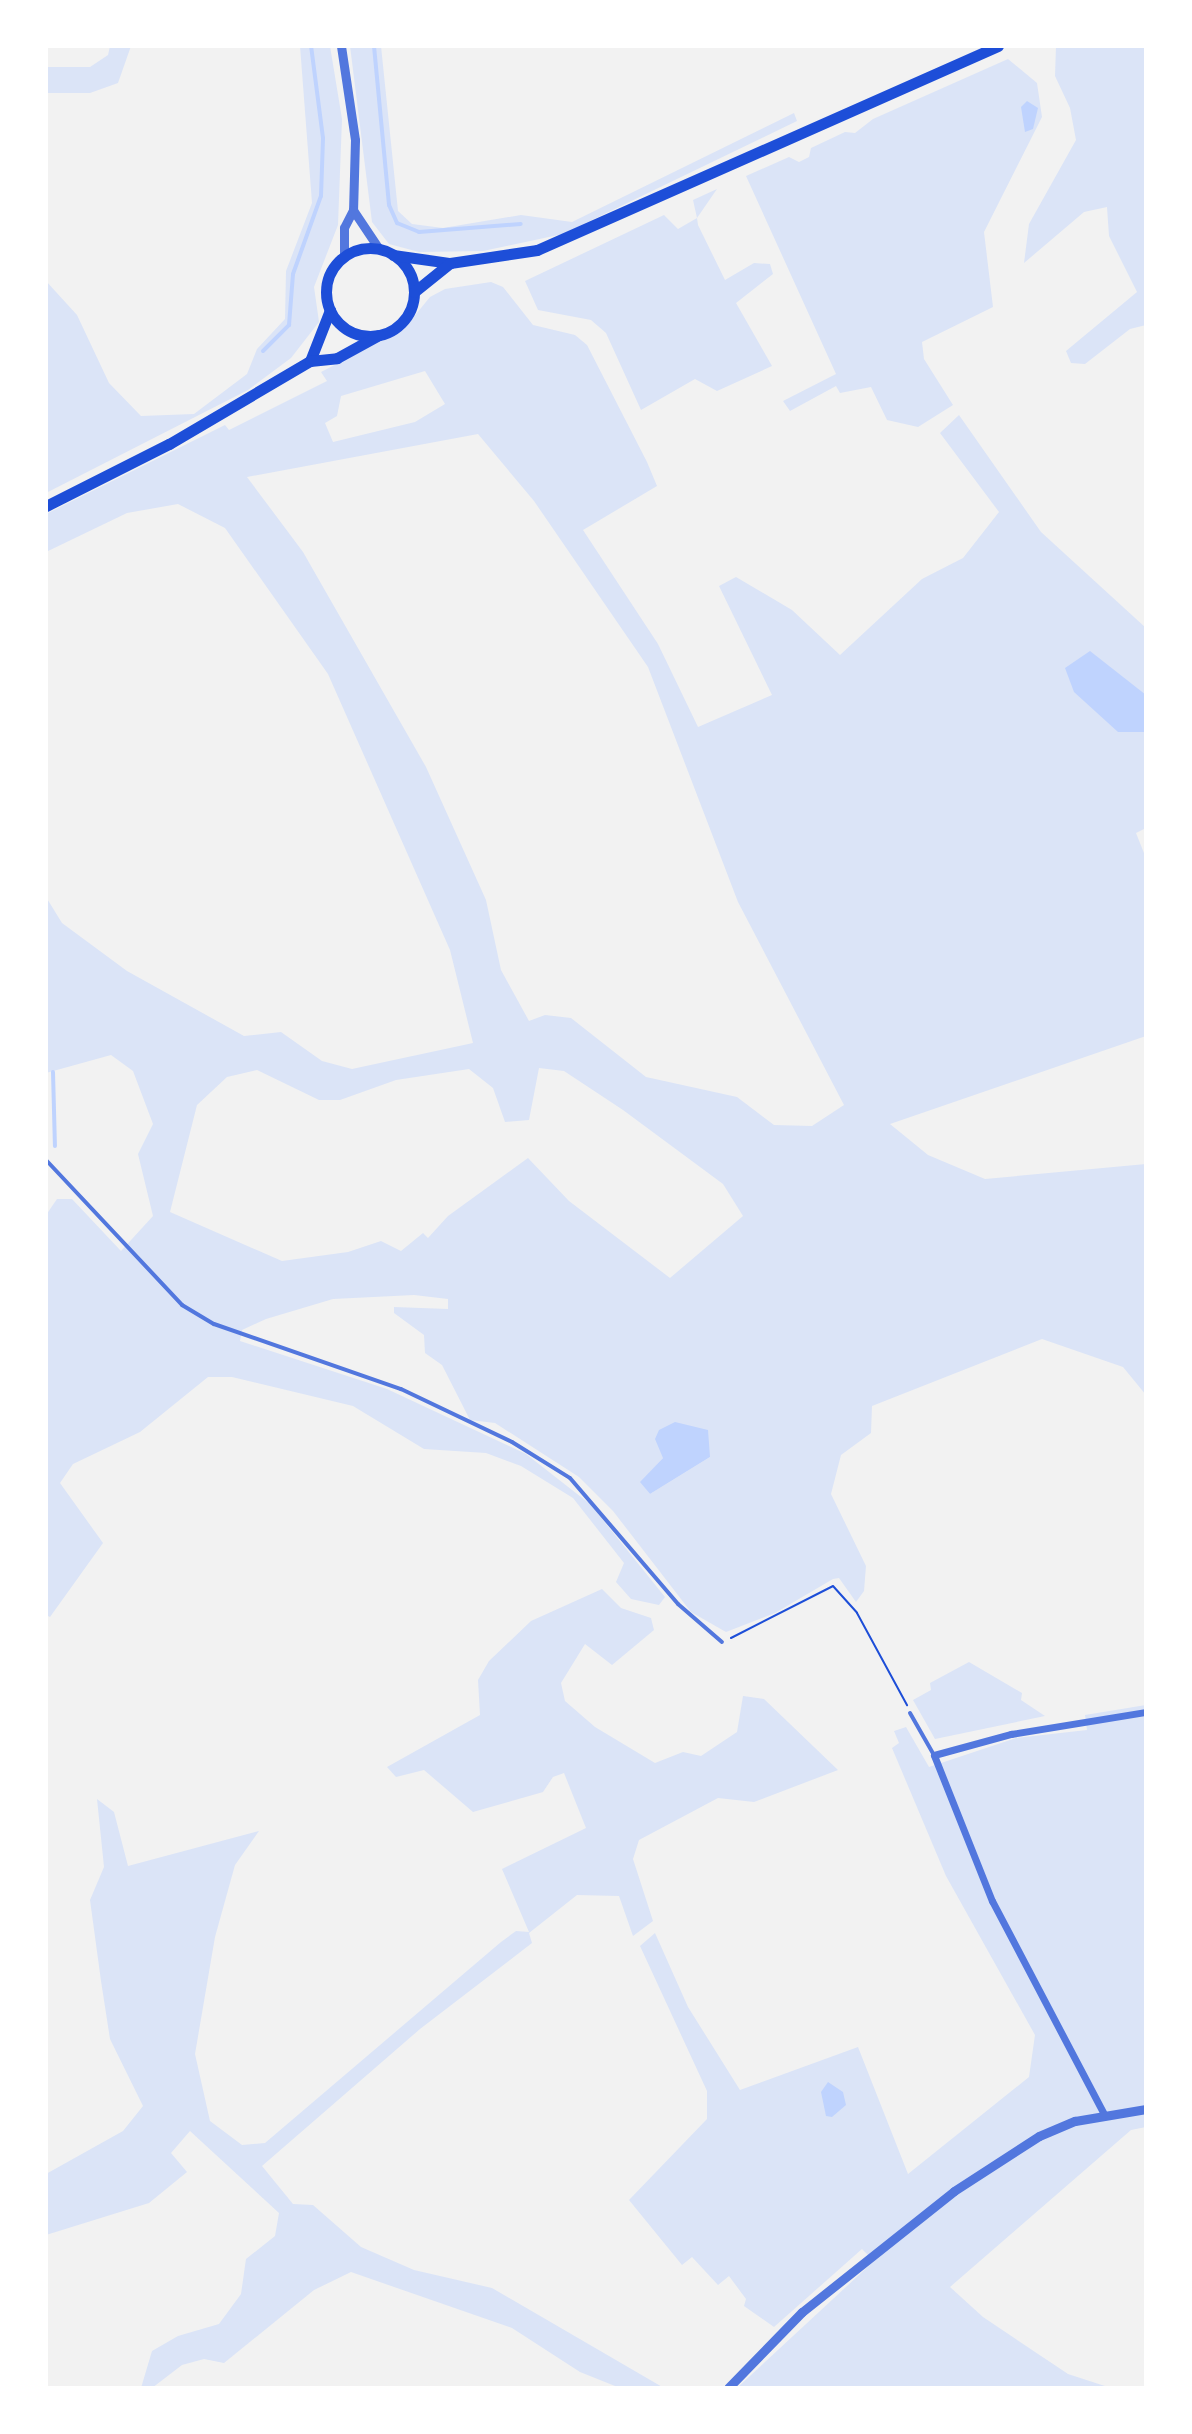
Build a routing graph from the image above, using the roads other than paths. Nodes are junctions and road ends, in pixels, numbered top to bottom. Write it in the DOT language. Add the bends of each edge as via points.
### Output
graph roads {
  1 [pos="341,46"];
  2 [pos="998,46"];
  3 [pos="353,210"];
  4 [pos="379,249"];
  5 [pos="393,255"];
  6 [pos="344,257"];
  7 [pos="450,263"];
  8 [pos="414,292"];
  9 [pos="330,310"];
  10 [pos="379,335"];
  11 [pos="310,361"];
  12 [pos="46,506"];
  13 [pos="46,1160"];
  14 [pos="722,1642"];
  15 [pos="1146,1712"];
  16 [pos="910,1713"];
  17 [pos="934,1755"];
  18 [pos="1146,2109"];
  19 [pos="1105,2116"];
  20 [pos="728,2388"];
  1 -- 3 [label="street" via="355,140"];
  2 -- 7 [label="main road" via="585,232 508,259"];
  3 -- 4 [label="street"];
  3 -- 6 [label="street" via="344,228"];
  4 -- 5 [label="main road"];
  4 -- 6 [label="main road"];
  5 -- 7 [label="main road"];
  5 -- 8 [label="main road" via="404,265"];
  6 -- 9 [label="main road" via="327,281"];
  7 -- 8 [label="main road"];
  8 -- 10 [label="main road" via="404,320"];
  9 -- 10 [label="main road" via="350,331"];
  9 -- 11 [label="main road"];
  10 -- 11 [label="main road" via="337,358"];
  11 -- 12 [label="main road" via="169,444"];
  13 -- 14 [label="lane" via="182,1305 214,1324 401,1389 512,1442 570,1478 678,1604"];
  15 -- 17 [label="street" via="1011,1734"];
  16 -- 17 [label="lane"];
  17 -- 19 [label="street" via="992,1901"];
  18 -- 19 [label="street"];
  19 -- 20 [label="street" via="1039,2136 954,2191 802,2312"];
}
